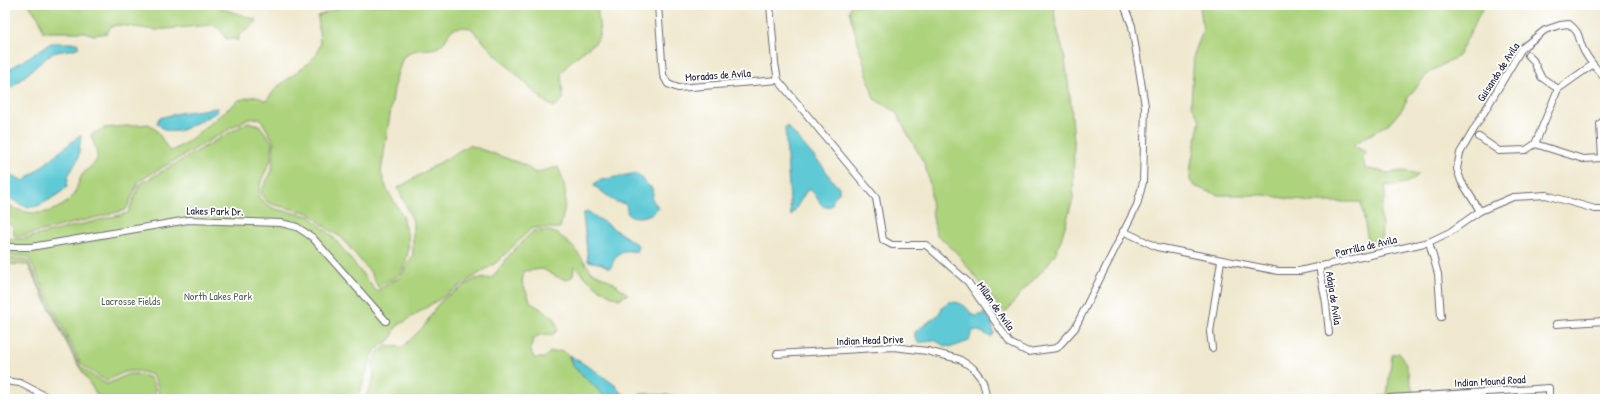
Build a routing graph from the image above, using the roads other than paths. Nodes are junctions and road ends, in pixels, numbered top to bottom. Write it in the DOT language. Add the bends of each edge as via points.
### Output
graph roads {
  1 [pos="658,5"];
  2 [pos="770,5"];
  3 [pos="1124,5"];
  4 [pos="1528,55"];
  5 [pos="1592,65"];
  6 [pos="1605,78"];
  7 [pos="778,80"];
  8 [pos="1558,89"];
  9 [pos="1605,119"];
  10 [pos="1479,137"];
  11 [pos="1535,144"];
  12 [pos="1605,209"];
  13 [pos="1480,211"];
  14 [pos="1123,232"];
  15 [pos="1429,242"];
  16 [pos="5,247"];
  17 [pos="1221,261"];
  18 [pos="1319,266"];
  19 [pos="1441,317"];
  20 [pos="386,321"];
  21 [pos="1605,321"];
  22 [pos="1556,324"];
  23 [pos="1329,333"];
  24 [pos="1212,348"];
  25 [pos="777,354"];
  26 [pos="5,381"];
  27 [pos="1465,396"];
  28 [pos="52,399"];
  29 [pos="987,399"];
  30 [pos="1374,399"];
  31 [pos="1550,399"];
  1 -- 7 [label="street, Moradas de Avila" via="664,75 668,84 678,88"];
  2 -- 7 [label="street"];
  3 -- 14 [label="street, Millan de Avila" via="1132,26 1145,106 1144,182 1137,205"];
  4 -- 8 [label="street" via="1541,77"];
  5 -- 6 [label="street, Guisando de Avila"];
  5 -- 8 [label="street"];
  5 -- 13 [label="street, Guisando de Avila" via="1582,49 1577,30 1569,24 1545,30 1522,48 1460,152 1457,169 1461,181"];
  7 -- 14 [label="street, Millan de Avila" via="876,198 883,240 892,245 926,245 968,282 1010,343 1028,352 1057,348 1075,328"];
  8 -- 11 [label="street"];
  9 -- 11 [label="street" via="1600,124 1602,158 1584,159"];
  10 -- 11 [label="street" via="1499,151 1526,150"];
  12 -- 13 [label="street, Parrilla de Avila" via="1595,209 1546,195 1513,197"];
  13 -- 15 [label="street, Parrilla de Avila" via="1450,232"];
  14 -- 17 [label="street, Parrilla de Avila" via="1157,247"];
  15 -- 18 [label="street, Parrilla de Avila"];
  15 -- 19 [label="street" via="1438,274"];
  16 -- 20 [label="street, Lakes Park Dr." via="31,247 188,220 281,223 297,227 312,237"];
  17 -- 18 [label="street, Parrilla de Avila" via="1278,271"];
  17 -- 24 [label="street" via="1210,332"];
  18 -- 23 [label="street, Adaja de Avila"];
  21 -- 22 [label="street"];
  25 -- 29 [label="street, Indian Head Drive" via="893,347 960,358 973,368 983,381"];
  26 -- 28 [label="street" via="20,383"];
  27 -- 30 [label="street, Indian Mound Road"];
  27 -- 31 [label="street, Indian Mound Road" via="1548,388"];
}
